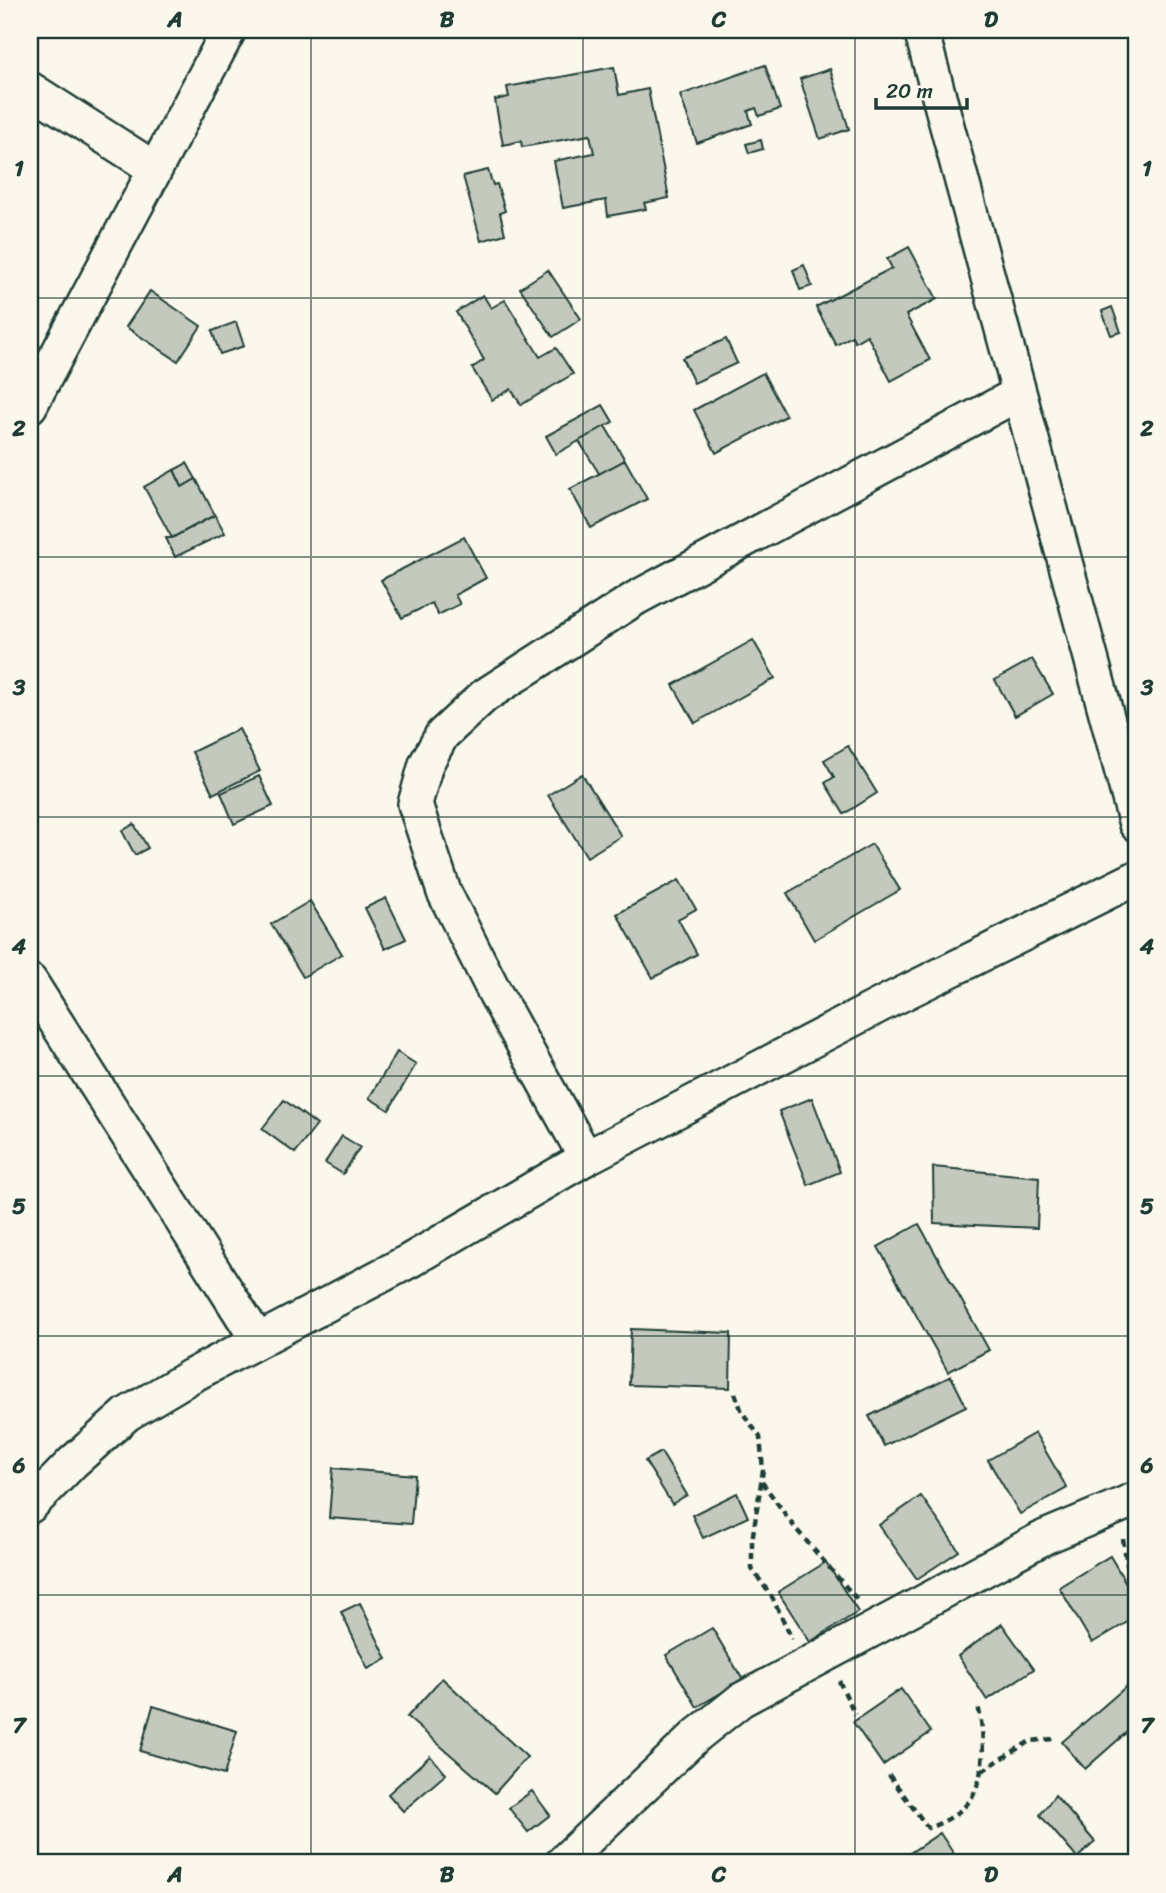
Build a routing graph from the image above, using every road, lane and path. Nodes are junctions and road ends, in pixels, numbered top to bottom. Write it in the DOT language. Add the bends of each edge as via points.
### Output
graph roads {
  1 [pos="229,30"];
  2 [pos="921,30"];
  3 [pos="30,89"];
  4 [pos="155,169"];
  5 [pos="1018,394"];
  6 [pos="30,406"];
  7 [pos="1136,824"];
  8 [pos="1136,878"];
  9 [pos="30,981"];
  10 [pos="586,1158"];
  11 [pos="257,1339"];
  12 [pos="735,1393"];
  13 [pos="761,1481"];
  14 [pos="1136,1499"];
  15 [pos="30,1506"];
  16 [pos="878,1627"];
  17 [pos="803,1664"];
  18 [pos="978,1706"];
  19 [pos="1053,1739"];
  20 [pos="981,1772"];
  21 [pos="889,1775"];
  22 [pos="562,1863"];
  1 -- 4 [label="street"];
  2 -- 5 [label="street"];
  3 -- 4 [label="street"];
  4 -- 6 [label="street"];
  5 -- 7 [label="street"];
  5 -- 10 [label="street" via="636,597 484,696 442,735 426,764 415,804 444,892"];
  8 -- 10 [label="street" via="888,1000"];
  9 -- 11 [label="street"];
  10 -- 11 [label="street" via="410,1261"];
  11 -- 15 [label="street" via="127,1414"];
  12 -- 13 [label="path" via="760,1437"];
  13 -- 16 [label="path"];
  13 -- 17 [label="path" via="752,1569 772,1597"];
  14 -- 16 [label="street" via="1045,1537"];
  16 -- 17 [label="street"];
  17 -- 22 [label="street" via="723,1714"];
  18 -- 20 [label="path" via="984,1727"];
  19 -- 20 [label="path" via="1030,1741"];
  20 -- 21 [label="path" via="968,1804 950,1819 928,1828"];
}
